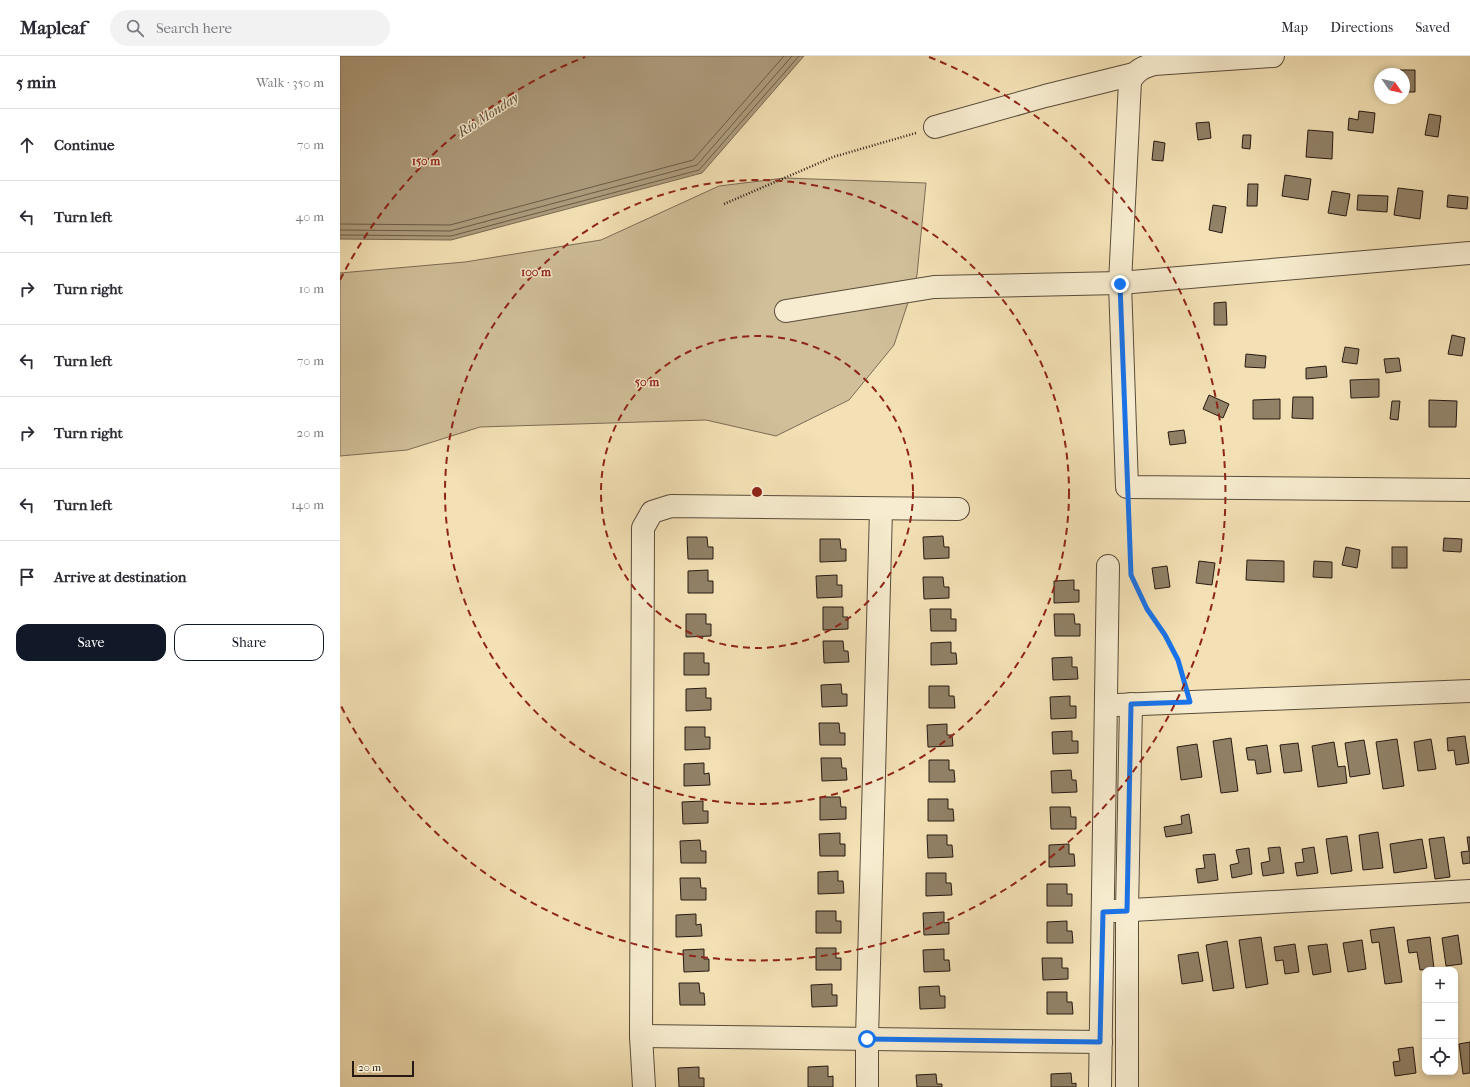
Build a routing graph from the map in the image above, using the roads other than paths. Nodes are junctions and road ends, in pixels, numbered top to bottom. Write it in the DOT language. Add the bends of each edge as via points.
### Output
graph roads {
  1 [pos="1273,56"];
  2 [pos="1134,74"];
  3 [pos="935,127"];
  4 [pos="1470,253"];
  5 [pos="1120,284"];
  6 [pos="786,311"];
  7 [pos="1470,490"];
  8 [pos="880,509"];
  9 [pos="958,509"];
  10 [pos="1108,566"];
  11 [pos="1470,691"];
  12 [pos="1131,704"];
  13 [pos="1106,705"];
  14 [pos="1470,891"];
  15 [pos="1127,911"];
  16 [pos="1103,912"];
  17 [pos="641,1036"];
  18 [pos="867,1039"];
  19 [pos="1100,1042"];
  20 [pos="644,1087"];
  21 [pos="867,1087"];
  22 [pos="1100,1087"];
  23 [pos="1127,1087"];
  1 -- 2 [label="street" via="1154,64 1143,67"];
  2 -- 3 [label="street"];
  2 -- 5 [label="street" via="1130,81"];
  4 -- 5 [label="street"];
  5 -- 6 [label="street" via="934,288"];
  5 -- 7 [label="street" via="1126,487"];
  8 -- 9 [label="street"];
  8 -- 17 [label="street" via="671,506 652,512 643,528"];
  8 -- 18 [label="street"];
  10 -- 13 [label="street"];
  11 -- 12 [label="street"];
  12 -- 13 [label="street"];
  12 -- 15 [label="street"];
  13 -- 16 [label="street"];
  14 -- 15 [label="street"];
  15 -- 16 [label="street"];
  15 -- 23 [label="street"];
  16 -- 19 [label="street"];
  17 -- 18 [label="street"];
  17 -- 20 [label="street"];
  18 -- 19 [label="street"];
  18 -- 21 [label="street"];
  19 -- 22 [label="street"];
}
